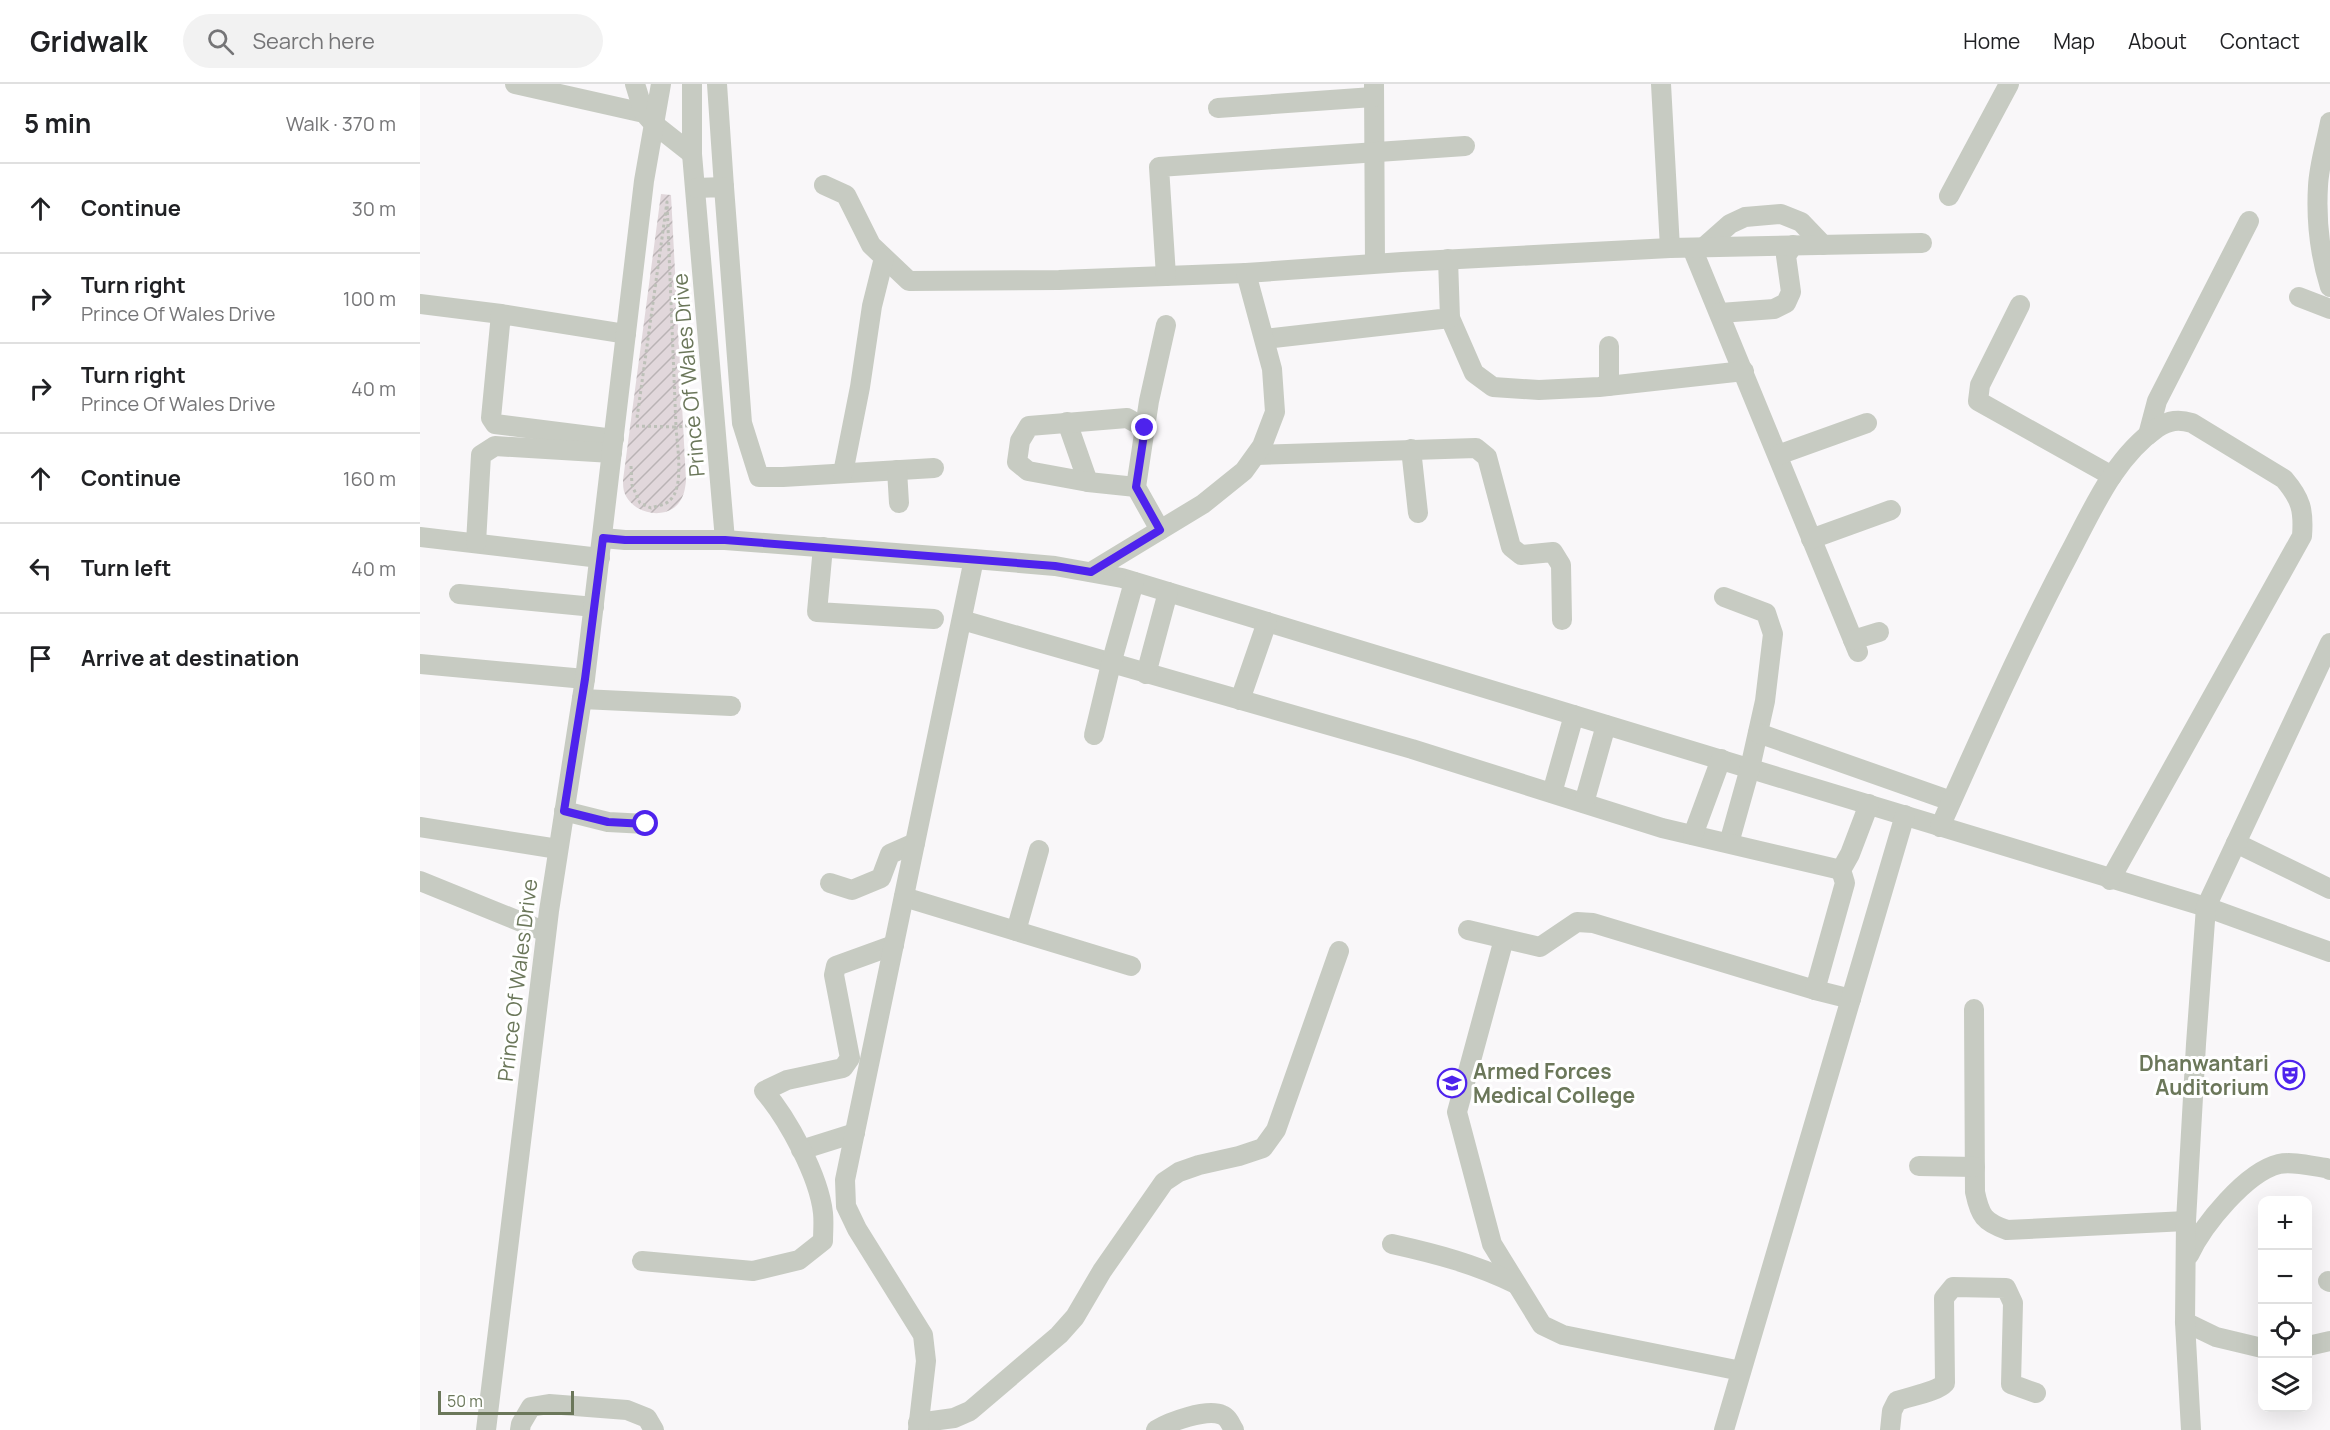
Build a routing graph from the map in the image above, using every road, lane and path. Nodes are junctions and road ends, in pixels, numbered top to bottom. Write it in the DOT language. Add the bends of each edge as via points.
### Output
graph roads {
  1 [pos="515,84"];
  2 [pos="635,84"];
  3 [pos="661,84"];
  4 [pos="692,84"];
  5 [pos="717,84"];
  6 [pos="1661,84"];
  7 [pos="2009,84"];
  8 [pos="1373,91"];
  9 [pos="1218,108"];
  10 [pos="649,119"];
  11 [pos="2330,122"];
  12 [pos="1465,146"];
  13 [pos="1373,152"];
  14 [pos="692,154"];
  15 [pos="824,185"];
  16 [pos="724,187"];
  17 [pos="696,188"];
  18 [pos="1949,196"];
  19 [pos="2249,221"];
  20 [pos="1922,243"];
  21 [pos="1793,245"];
  22 [pos="1822,245"];
  23 [pos="1670,248"];
  24 [pos="1698,248"];
  25 [pos="885,258"];
  26 [pos="1448,259"];
  27 [pos="1375,263"];
  28 [pos="1246,273"];
  29 [pos="1166,276"];
  30 [pos="2330,287"];
  31 [pos="2299,297"];
  32 [pos="420,304"];
  33 [pos="2020,305"];
  34 [pos="2330,309"];
  35 [pos="1720,313"];
  36 [pos="501,314"];
  37 [pos="1450,318"];
  38 [pos="1166,326"];
  39 [pos="626,334"];
  40 [pos="1264,339"];
  41 [pos="1609,346"];
  42 [pos="1744,371"];
  43 [pos="1610,386"];
  44 [pos="716,422"];
  45 [pos="1067,422"];
  46 [pos="1867,423"];
  47 [pos="676,427"];
  48 [pos="1145,428"];
  49 [pos="2148,435"];
  50 [pos="613,446"];
  51 [pos="1411,449"];
  52 [pos="1256,455"];
  53 [pos="1778,455"];
  54 [pos="630,461"];
  55 [pos="934,468"];
  56 [pos="897,470"];
  57 [pos="843,473"];
  58 [pos="2112,476"];
  59 [pos="1088,482"];
  60 [pos="1136,487"];
  61 [pos="899,503"];
  62 [pos="1891,510"];
  63 [pos="1418,513"];
  64 [pos="1160,530"];
  65 [pos="420,537"];
  66 [pos="603,538"];
  67 [pos="1811,539"];
  68 [pos="725,540"];
  69 [pos="476,543"];
  70 [pos="824,547"];
  71 [pos="600,558"];
  72 [pos="974,559"];
  73 [pos="1091,572"];
  74 [pos="1134,582"];
  75 [pos="1168,592"];
  76 [pos="459,594"];
  77 [pos="1724,597"];
  78 [pos="594,607"];
  79 [pos="934,619"];
  80 [pos="962,620"];
  81 [pos="1562,620"];
  82 [pos="1267,622"];
  83 [pos="1879,632"];
  84 [pos="2330,645"];
  85 [pos="420,664"];
  86 [pos="1111,664"];
  87 [pos="1146,674"];
  88 [pos="585,679"];
  89 [pos="582,699"];
  90 [pos="1239,700"];
  91 [pos="731,706"];
  92 [pos="1574,715"];
  93 [pos="1606,724"];
  94 [pos="1758,733"];
  95 [pos="1094,735"];
  96 [pos="1721,759"];
  97 [pos="1750,768"];
  98 [pos="1552,793"];
  99 [pos="1951,801"];
  100 [pos="1584,803"];
  101 [pos="1869,804"];
  102 [pos="564,811"];
  103 [pos="1905,814"];
  104 [pos="646,824"];
  105 [pos="420,827"];
  106 [pos="1940,827"];
  107 [pos="1693,835"];
  108 [pos="915,843"];
  109 [pos="1729,843"];
  110 [pos="2236,843"];
  111 [pos="558,849"];
  112 [pos="1039,850"];
  113 [pos="1841,870"];
  114 [pos="2110,880"];
  115 [pos="420,881"];
  116 [pos="830,883"];
  117 [pos="2330,889"];
  118 [pos="904,897"];
  119 [pos="2206,907"];
  120 [pos="1468,930"];
  121 [pos="1016,931"];
  122 [pos="546,932"];
  123 [pos="1504,939"];
  124 [pos="894,945"];
  125 [pos="2328,946"];
  126 [pos="1339,951"];
  127 [pos="1131,966"];
  128 [pos="1815,990"];
  129 [pos="1851,999"];
  130 [pos="1974,1009"];
  131 [pos="855,1133"];
  132 [pos="801,1150"];
  133 [pos="1919,1166"];
  134 [pos="1975,1167"];
  135 [pos="2330,1170"];
  136 [pos="2186,1221"];
  137 [pos="1392,1244"];
  138 [pos="642,1261"];
  139 [pos="2186,1261"];
  140 [pos="1516,1284"];
  141 [pos="2185,1322"];
  142 [pos="2330,1341"];
  143 [pos="2312,1345"];
  144 [pos="2258,1347"];
  145 [pos="1741,1371"];
  146 [pos="2036,1393"];
  147 [pos="918,1427"];
  148 [pos="486,1430"];
  149 [pos="520,1430"];
  150 [pos="654,1430"];
  151 [pos="1156,1430"];
  152 [pos="1234,1430"];
  153 [pos="1724,1430"];
  154 [pos="1890,1430"];
  155 [pos="2191,1430"];
  1 -- 10 [label="street"];
  2 -- 10 [label="street"];
  3 -- 10 [label="street, Prince Of Wales Drive"];
  4 -- 14 [label="street, Prince Of Wales Drive"];
  5 -- 16 [label="street"];
  6 -- 23 [label="street"];
  7 -- 18 [label="street"];
  8 -- 9 [label="street"];
  8 -- 13 [label="street"];
  10 -- 14 [label="street"];
  10 -- 39 [label="street, Prince Of Wales Drive"];
  11 -- 30 [label="street" via="2318,185 2319,229"];
  12 -- 13 [label="street"];
  13 -- 27 [label="street"];
  13 -- 29 [label="street" via="1159,167"];
  14 -- 17 [label="street, Prince Of Wales Drive"];
  15 -- 25 [label="street" via="846,195 871,245"];
  16 -- 17 [label="street"];
  16 -- 57 [label="street" via="742,423 759,477"];
  17 -- 44 [label="street, Prince Of Wales Drive"];
  19 -- 49 [label="street" via="2157,401"];
  20 -- 22 [label="street"];
  21 -- 22 [label="street"];
  21 -- 24 [label="street"];
  21 -- 35 [label="street" via="1786,256 1791,291 1786,303 1774,309"];
  22 -- 24 [label="street" via="1801,222 1781,214 1745,217"];
  23 -- 24 [label="street"];
  23 -- 26 [label="street"];
  24 -- 35 [label="street"];
  25 -- 29 [label="street" via="909,281"];
  25 -- 57 [label="street" via="872,306"];
  26 -- 27 [label="street"];
  26 -- 37 [label="street"];
  27 -- 28 [label="street"];
  28 -- 29 [label="street"];
  28 -- 40 [label="street"];
  31 -- 34 [label="street"];
  32 -- 36 [label="street"];
  33 -- 58 [label="street" via="1980,385 1978,401"];
  35 -- 42 [label="street"];
  36 -- 39 [label="street"];
  36 -- 50 [label="street" via="491,418 495,424"];
  37 -- 40 [label="street"];
  37 -- 43 [label="street" via="1474,373 1493,387 1539,390"];
  38 -- 48 [label="street"];
  39 -- 50 [label="street, Prince Of Wales Drive"];
  40 -- 52 [label="street" via="1272,369 1275,412"];
  41 -- 43 [label="street"];
  42 -- 43 [label="street"];
  42 -- 53 [label="street"];
  44 -- 47 [label="path"];
  44 -- 68 [label="street, Prince Of Wales Drive"];
  45 -- 48 [label="street" via="1127,418"];
  45 -- 59 [label="street"];
  45 -- 59 [label="street" via="1029,426 1020,441 1017,462 1028,471"];
  46 -- 53 [label="street"];
  47 -- 47 [label="path" via="636,426 667,202 672,290"];
  47 -- 54 [label="path" via="678,479 669,501 651,508 640,503 632,485"];
  48 -- 60 [label="street"];
  49 -- 58 [label="street"];
  49 -- 114 [label="street" via="2178,419 2192,423 2284,479 2295,492 2304,514 2302,536"];
  50 -- 66 [label="street, Prince Of Wales Drive"];
  50 -- 69 [label="street" via="495,446 482,455"];
  51 -- 52 [label="street"];
  51 -- 63 [label="street"];
  51 -- 81 [label="street" via="1476,448 1487,457 1511,547 1521,555 1553,552 1562,564"];
  52 -- 64 [label="street" via="1244,471 1203,504"];
  53 -- 67 [label="street"];
  55 -- 56 [label="street"];
  56 -- 57 [label="street"];
  56 -- 61 [label="street"];
  58 -- 99 [label="street" via="2046,596"];
  59 -- 60 [label="street"];
  60 -- 64 [label="street"];
  62 -- 67 [label="street"];
  64 -- 73 [label="street"];
  65 -- 69 [label="street"];
  66 -- 68 [label="street"];
  66 -- 71 [label="street, Prince Of Wales Drive"];
  67 -- 83 [label="street" via="1856,646"];
  68 -- 70 [label="street"];
  69 -- 71 [label="street"];
  70 -- 72 [label="street"];
  70 -- 79 [label="street" via="817,612"];
  71 -- 78 [label="street, Prince Of Wales Drive"];
  72 -- 73 [label="street"];
  72 -- 80 [label="street"];
  73 -- 74 [label="street"];
  74 -- 75 [label="street"];
  74 -- 86 [label="street"];
  75 -- 82 [label="street"];
  75 -- 87 [label="street"];
  76 -- 78 [label="street"];
  77 -- 94 [label="street" via="1767,613 1773,634"];
  78 -- 88 [label="street, Prince Of Wales Drive"];
  80 -- 86 [label="street"];
  80 -- 108 [label="street"];
  82 -- 90 [label="street"];
  82 -- 92 [label="street"];
  84 -- 110 [label="street"];
  85 -- 88 [label="street"];
  86 -- 87 [label="street"];
  86 -- 95 [label="street"];
  87 -- 90 [label="street"];
  88 -- 89 [label="street, Prince Of Wales Drive"];
  89 -- 91 [label="street"];
  89 -- 102 [label="street, Prince Of Wales Drive"];
  90 -- 98 [label="street" via="1412,748"];
  92 -- 93 [label="street"];
  92 -- 98 [label="street"];
  93 -- 96 [label="street"];
  93 -- 100 [label="street"];
  94 -- 97 [label="street"];
  94 -- 99 [label="street"];
  96 -- 97 [label="street"];
  96 -- 107 [label="street"];
  97 -- 101 [label="street"];
  97 -- 109 [label="street"];
  98 -- 100 [label="street"];
  99 -- 106 [label="street"];
  100 -- 107 [label="street"];
  101 -- 103 [label="street"];
  101 -- 113 [label="street"];
  102 -- 104 [label="street" via="608,822"];
  102 -- 111 [label="street, Prince Of Wales Drive"];
  103 -- 106 [label="street"];
  103 -- 129 [label="street"];
  105 -- 111 [label="street"];
  106 -- 114 [label="street"];
  107 -- 109 [label="street"];
  108 -- 116 [label="street" via="890,854 881,878 852,890"];
  108 -- 118 [label="street"];
  109 -- 113 [label="street"];
  110 -- 117 [label="street"];
  110 -- 119 [label="street"];
  111 -- 122 [label="street, Prince Of Wales Drive"];
  112 -- 121 [label="street"];
  113 -- 128 [label="street" via="1845,883"];
  114 -- 119 [label="street"];
  115 -- 122 [label="street"];
  118 -- 121 [label="street"];
  118 -- 124 [label="street"];
  119 -- 125 [label="street"];
  119 -- 136 [label="street"];
  120 -- 123 [label="street"];
  121 -- 127 [label="street"];
  122 -- 148 [label="street, Prince Of Wales Drive"];
  123 -- 128 [label="street" via="1540,947 1577,922 1593,923"];
  123 -- 140 [label="street" via="1457,1112 1492,1244"];
  124 -- 131 [label="street"];
  124 -- 132 [label="street" via="836,966 834,975 850,1058 843,1068 787,1080 764,1091 779,1108"];
  126 -- 147 [label="street" via="1276,1130 1263,1148 1198,1165 1164,1182 1102,1271 1076,1317 1059,1335 970,1411"];
  128 -- 129 [label="street"];
  129 -- 145 [label="street"];
  130 -- 134 [label="street"];
  131 -- 132 [label="street"];
  131 -- 147 [label="street" via="845,1180 846,1206 923,1335 926,1361"];
  132 -- 138 [label="street" via="823,1211 823,1241 799,1260 753,1271"];
  133 -- 134 [label="street"];
  134 -- 136 [label="street" via="1979,1211 1991,1224 2007,1230"];
  135 -- 139 [label="street" via="2280,1163 2261,1172 2226,1201 2197,1237"];
  136 -- 139 [label="street"];
  137 -- 140 [label="street" via="1456,1258"];
  139 -- 141 [label="street"];
  140 -- 145 [label="street" via="1542,1325 1563,1335"];
  141 -- 144 [label="street" via="2216,1336"];
  141 -- 155 [label="street"];
  142 -- 143 [label="street"];
  145 -- 153 [label="street"];
  146 -- 154 [label="street" via="2011,1384 2013,1303 2006,1288 1953,1287 1944,1298 1945,1383 1939,1390 1897,1401"];
  149 -- 150 [label="street" via="531,1407 549,1404 627,1410 646,1418"];
  151 -- 152 [label="street" via="1204,1413 1222,1414"];
}
